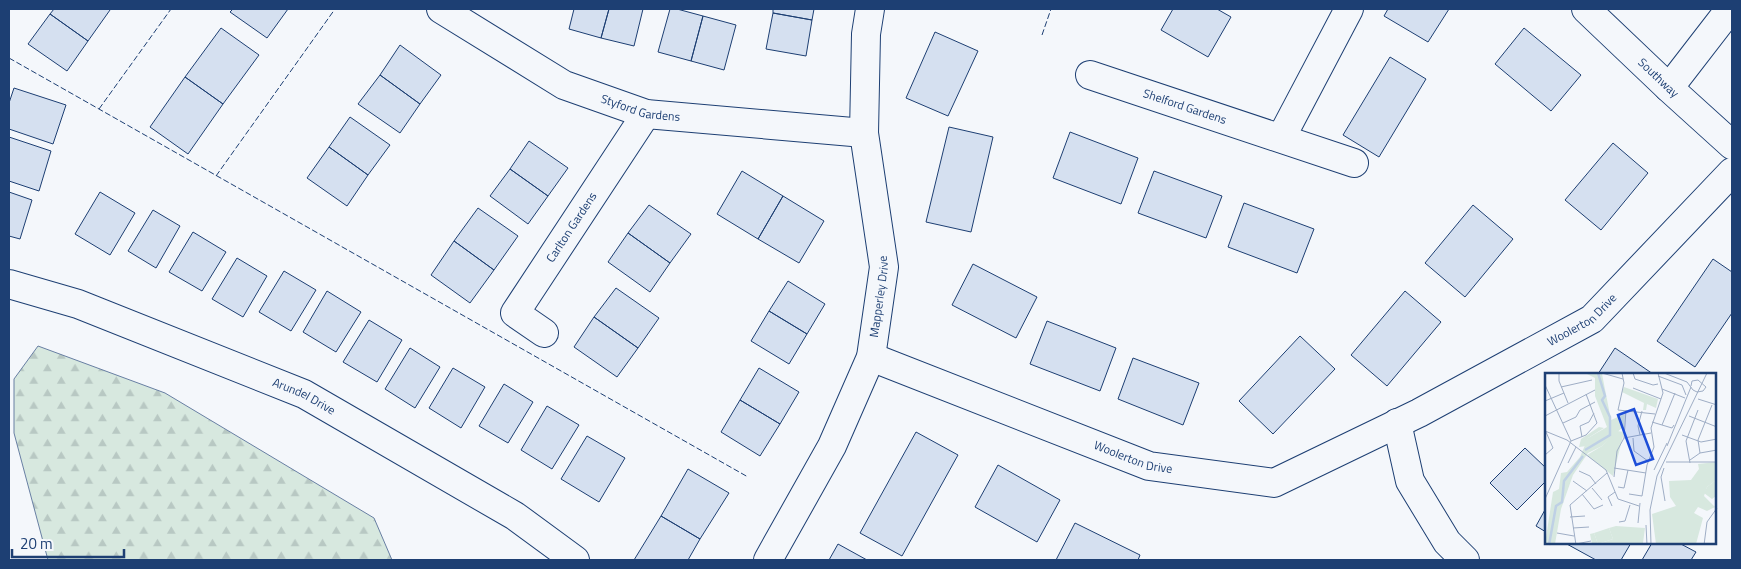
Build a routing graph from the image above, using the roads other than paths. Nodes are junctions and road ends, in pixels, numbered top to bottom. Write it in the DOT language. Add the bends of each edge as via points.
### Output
graph roads {
  1 [pos="442,9"];
  2 [pos="870,9"];
  3 [pos="1349,9"];
  4 [pos="1586,9"];
  5 [pos="1730,9"];
  6 [pos="1090,75"];
  7 [pos="1669,88"];
  8 [pos="646,114"];
  9 [pos="864,133"];
  10 [pos="1281,138"];
  11 [pos="1732,145"];
  12 [pos="1354,163"];
  13 [pos="1732,172"];
  14 [pos="9,284"];
  15 [pos="544,333"];
  16 [pos="871,357"];
  17 [pos="1397,423"];
  18 [pos="575,560"];
  19 [pos="768,560"];
  20 [pos="1465,560"];
  1 -- 8 [label="street, Styford Gardens" via="564,85"];
  2 -- 9 [label="street, Mapperley Drive" via="866,34"];
  3 -- 10 [label="street"];
  4 -- 7 [label="street, Southway"];
  5 -- 7 [label="street"];
  6 -- 10 [label="street, Shelford Gardens"];
  7 -- 11 [label="street, Southway"];
  8 -- 9 [label="street, Styford Gardens"];
  8 -- 15 [label="street, Carlton Gardens" via="515,313"];
  9 -- 16 [label="street, Mapperley Drive" via="884,267"];
  10 -- 12 [label="street, Shelford Gardens"];
  13 -- 17 [label="street, Woolerton Drive" via="1592,319"];
  14 -- 18 [label="street, Arundel Drive" via="78,304 304,394 515,516"];
  16 -- 17 [label="street, Woolerton Drive" via="1149,466 1274,483"];
  16 -- 19 [label="street, Mapperley Drive" via="832,446"];
  17 -- 20 [label="street" via="1410,481 1447,542"];
}
